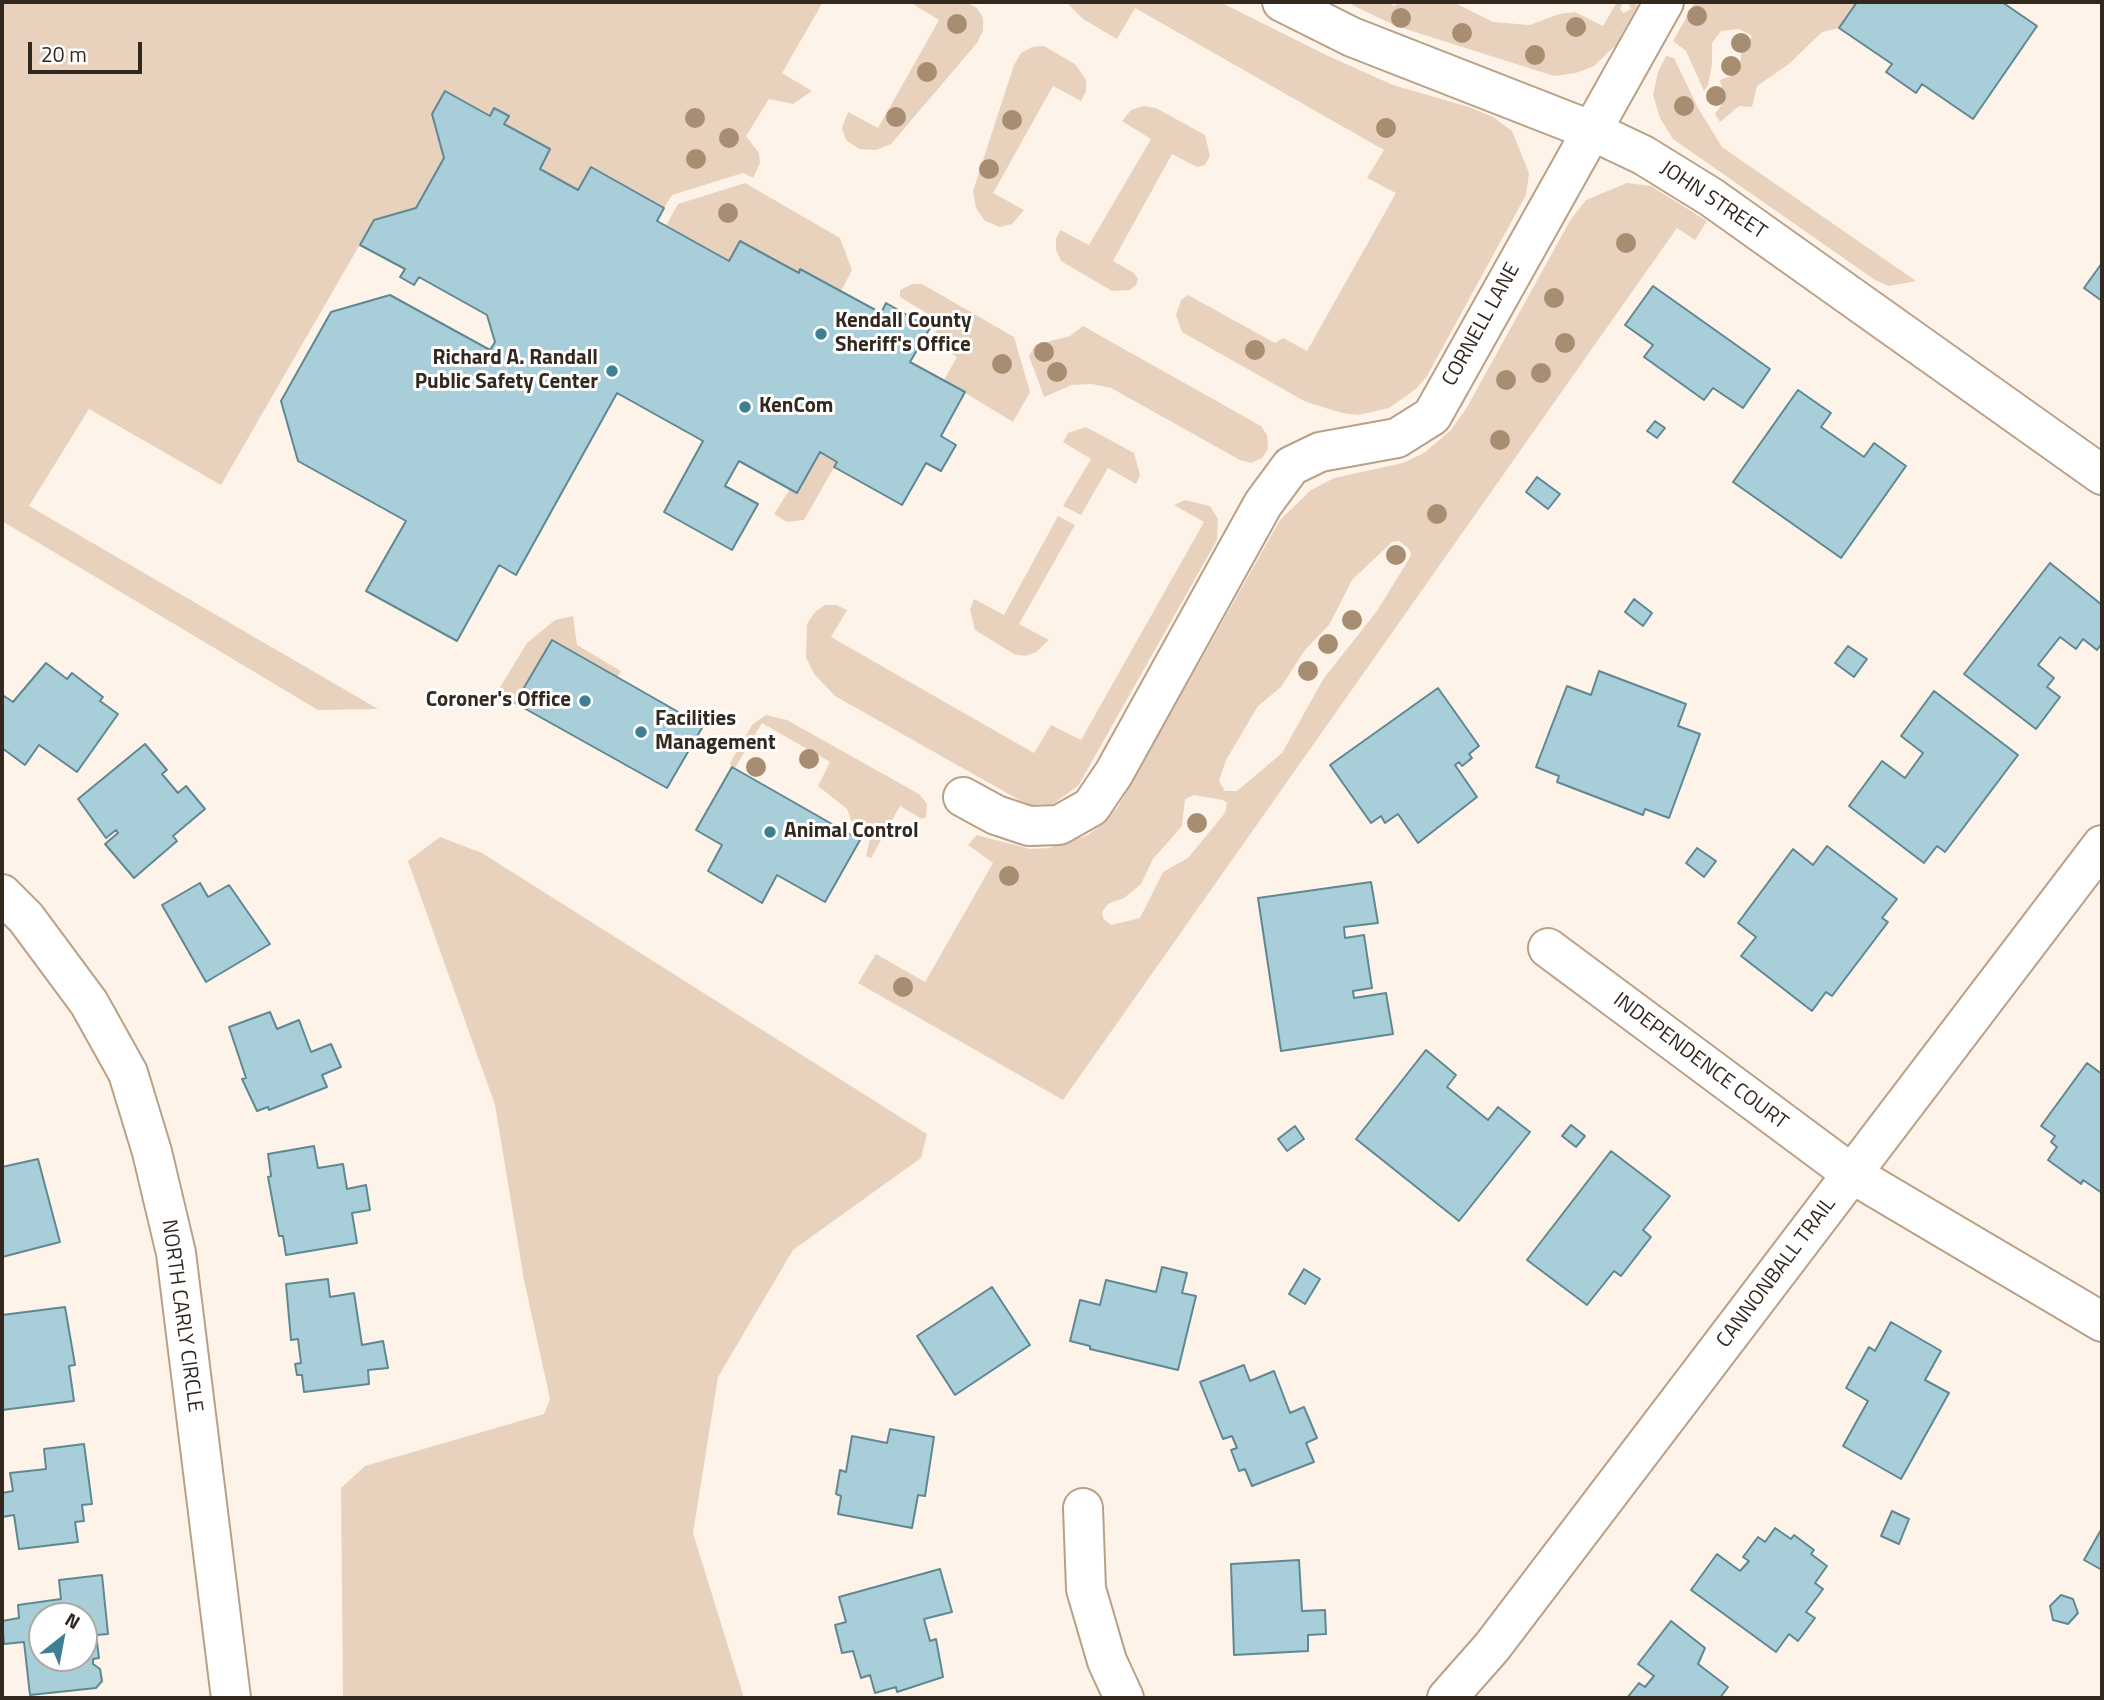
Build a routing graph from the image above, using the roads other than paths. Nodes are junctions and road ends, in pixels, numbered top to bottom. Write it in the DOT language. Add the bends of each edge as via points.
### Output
graph roads {
  1 [pos="1282,2"];
  2 [pos="1664,2"];
  3 [pos="1590,130"];
  4 [pos="2102,475"];
  5 [pos="963,797"];
  6 [pos="2102,845"];
  7 [pos="2,894"];
  8 [pos="1548,948"];
  9 [pos="1852,1174"];
  10 [pos="2102,1322"];
  11 [pos="1083,1508"];
  12 [pos="231,1698"];
  13 [pos="1124,1698"];
  14 [pos="1447,1698"];
  1 -- 3 [label="street, JOHN STREET" via="1352,37"];
  2 -- 3 [label="street, CORNELL LANE"];
  3 -- 4 [label="street, JOHN STREET" via="1643,155 1711,197"];
  3 -- 5 [label="street, CORNELL LANE" via="1432,416 1397,438 1320,452 1291,466 1263,504 1091,807 1059,825 1029,826"];
  6 -- 9 [label="street, CANNONBALL TRAIL"];
  7 -- 12 [label="street, NORTH CARLY CIRCLE" via="26,918 89,1003 128,1073 152,1152 176,1253"];
  8 -- 9 [label="street, INDEPENDENCE COURT"];
  9 -- 10 [label="street, INDEPENDENCE COURT"];
  9 -- 14 [label="street, CANNONBALL TRAIL" via="1492,1647"];
  11 -- 13 [label="street" via="1086,1589 1107,1661"];
}
